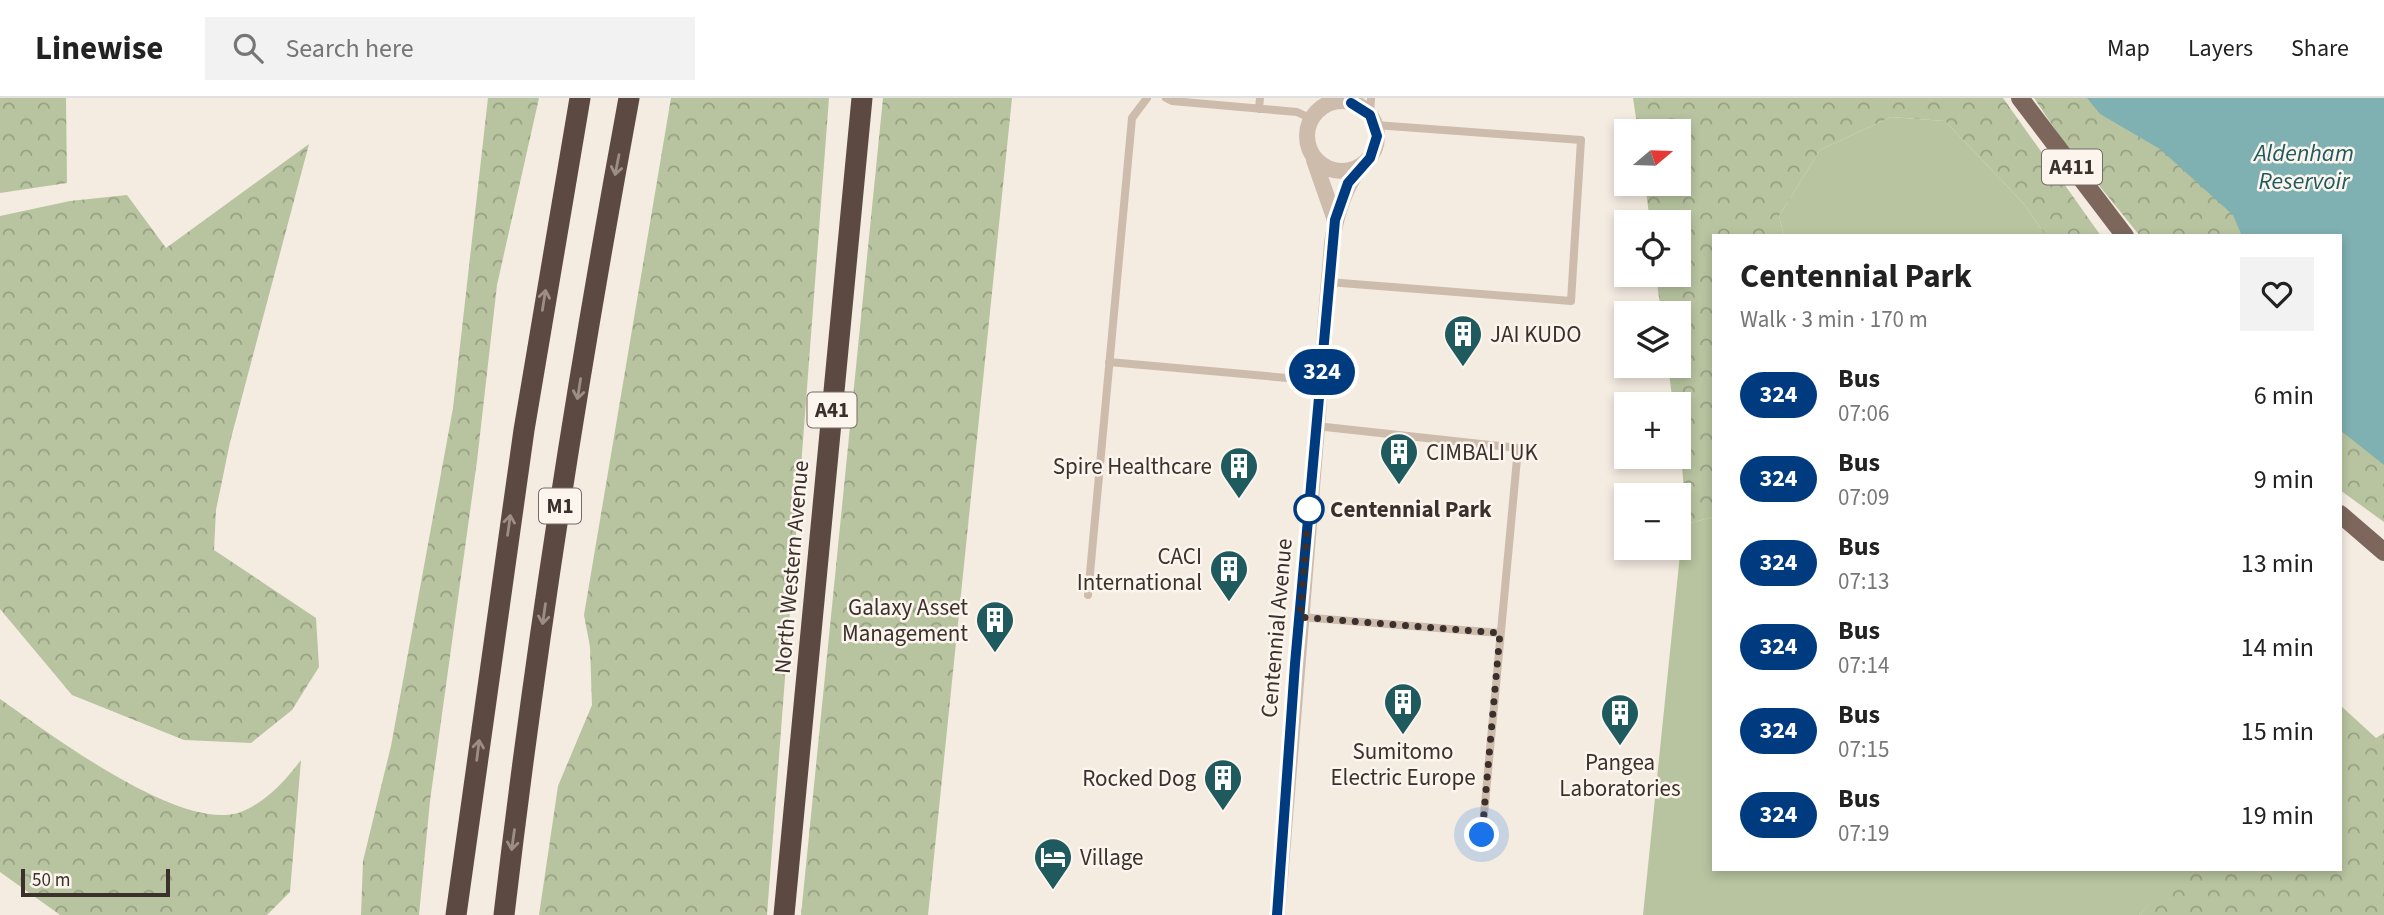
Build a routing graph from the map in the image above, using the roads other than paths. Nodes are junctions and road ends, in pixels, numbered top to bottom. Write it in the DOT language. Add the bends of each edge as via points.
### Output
graph roads {
  1 [pos="580,98"];
  2 [pos="629,98"];
  3 [pos="862,98"];
  4 [pos="1147,98"];
  5 [pos="1166,98"];
  6 [pos="1260,98"];
  7 [pos="1371,98"];
  8 [pos="2020,98"];
  9 [pos="1259,109"];
  10 [pos="1312,119"];
  11 [pos="1372,120"];
  12 [pos="1312,155"];
  13 [pos="1361,166"];
  14 [pos="1335,220"];
  15 [pos="2123,234"];
  16 [pos="1328,282"];
  17 [pos="1109,362"];
  18 [pos="1321,380"];
  19 [pos="1316,426"];
  20 [pos="2342,516"];
  21 [pos="2384,552"];
  22 [pos="1088,595"];
  23 [pos="1300,617"];
  24 [pos="1500,633"];
  25 [pos="1482,835"];
  26 [pos="457,915"];
  27 [pos="504,915"];
  28 [pos="784,915"];
  29 [pos="1277,915"];
  26 -- 1 [label="highway, M1, one-way" via="523,430"];
  2 -- 27 [label="highway, M1, one-way" via="561,503"];
  3 -- 28 [label="highway, North Western Avenue / A41"];
  4 -- 17 [label="lane" via="1132,118"];
  5 -- 9 [label="lane"];
  6 -- 9 [label="lane"];
  7 -- 11 [label="lane"];
  8 -- 15 [label="main road, A411"];
  9 -- 10 [label="lane"];
  10 -- 11 [label="street" via="1329,104 1340,102 1361,107"];
  10 -- 12 [label="street" via="1307,137"];
  11 -- 13 [label="street" via="1375,148"];
  11 -- 16 [label="lane" via="1581,140 1571,301"];
  12 -- 13 [label="street" via="1340,172"];
  12 -- 14 [label="street"];
  13 -- 14 [label="street" via="1348,183"];
  14 -- 16 [label="street, Centennial Avenue"];
  16 -- 18 [label="street, Centennial Avenue"];
  17 -- 18 [label="lane"];
  17 -- 22 [label="lane"];
  18 -- 19 [label="street, Centennial Avenue"];
  19 -- 23 [label="street, Centennial Avenue"];
  19 -- 24 [label="lane" via="1518,448"];
  20 -- 21 [label="main road"];
  23 -- 24 [label="lane"];
  23 -- 29 [label="street, Centennial Avenue"];
  24 -- 25 [label="lane"];
}
